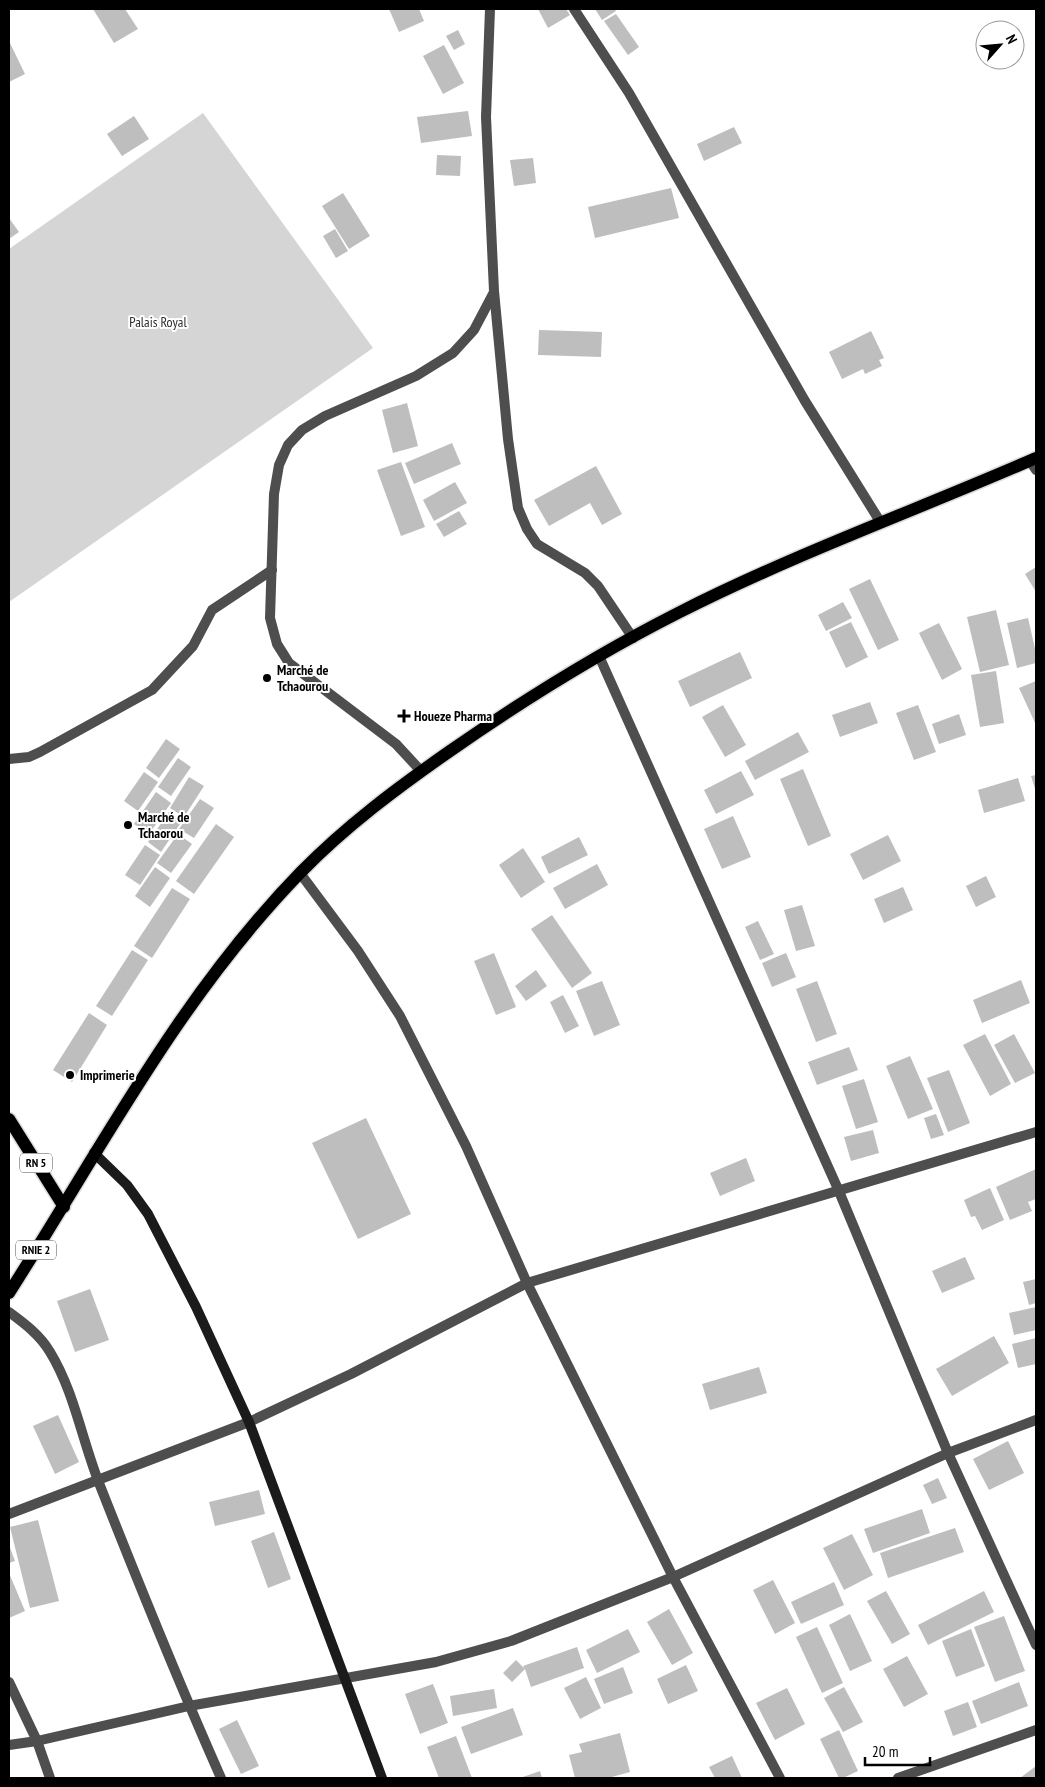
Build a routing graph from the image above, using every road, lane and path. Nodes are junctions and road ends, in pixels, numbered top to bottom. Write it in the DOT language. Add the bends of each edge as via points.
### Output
graph roads {
  1 [pos="490,9"];
  2 [pos="574,9"];
  3 [pos="494,291"];
  4 [pos="1034,463"];
  5 [pos="881,522"];
  6 [pos="272,570"];
  7 [pos="632,638"];
  8 [pos="599,656"];
  9 [pos="9,759"];
  10 [pos="421,771"];
  11 [pos="300,873"];
  12 [pos="9,1119"];
  13 [pos="1036,1132"];
  14 [pos="94,1153"];
  15 [pos="838,1189"];
  16 [pos="64,1207"];
  17 [pos="528,1282"];
  18 [pos="9,1294"];
  19 [pos="9,1312"];
  20 [pos="1036,1420"];
  21 [pos="249,1422"];
  22 [pos="948,1453"];
  23 [pos="98,1481"];
  24 [pos="9,1514"];
  25 [pos="673,1577"];
  26 [pos="1036,1646"];
  27 [pos="345,1676"];
  28 [pos="9,1682"];
  29 [pos="189,1706"];
  30 [pos="1036,1730"];
  31 [pos="37,1741"];
  32 [pos="9,1745"];
  33 [pos="50,1778"];
  34 [pos="221,1778"];
  35 [pos="382,1778"];
  36 [pos="780,1778"];
  37 [pos="898,1778"];
  1 -- 3 [label="street" via="486,117"];
  2 -- 5 [label="street" via="628,93 806,400"];
  3 -- 6 [label="street" via="474,330 453,353 416,376 325,416 302,430 288,445 279,465 274,494"];
  3 -- 7 [label="street" via="518,508 537,544 585,573"];
  4 -- 5 [label="main road, RNIE 2"];
  5 -- 7 [label="main road, RNIE 2" via="725,590"];
  6 -- 9 [label="street" via="212,610 193,646 152,690 40,752"];
  6 -- 10 [label="street" via="270,618 277,644 290,663 396,744"];
  7 -- 8 [label="main road, RNIE 2"];
  8 -- 10 [label="main road, RNIE 2" via="494,720"];
  8 -- 15 [label="street"];
  10 -- 11 [label="main road, RNIE 2" via="378,803"];
  11 -- 14 [label="main road, RNIE 2" via="222,963 188,1008"];
  11 -- 17 [label="street" via="358,951 400,1016 466,1146"];
  12 -- 16 [label="main road, RN 5"];
  13 -- 15 [label="street"];
  14 -- 16 [label="main road, RNIE 2"];
  14 -- 21 [label="main road" via="128,1185 148,1214 196,1307"];
  15 -- 17 [label="street"];
  15 -- 22 [label="street"];
  16 -- 18 [label="main road, RNIE 2"];
  17 -- 21 [label="street" via="351,1374"];
  17 -- 25 [label="street"];
  19 -- 23 [label="street" via="48,1349 62,1373"];
  20 -- 22 [label="street"];
  21 -- 23 [label="street"];
  21 -- 27 [label="main road"];
  22 -- 25 [label="street"];
  22 -- 26 [label="street"];
  23 -- 24 [label="street"];
  23 -- 29 [label="street"];
  25 -- 27 [label="street" via="511,1641 436,1662"];
  25 -- 36 [label="street"];
  27 -- 29 [label="street"];
  27 -- 35 [label="main road"];
  28 -- 31 [label="street"];
  29 -- 31 [label="street"];
  29 -- 34 [label="street"];
  30 -- 37 [label="street"];
  31 -- 32 [label="street"];
  31 -- 33 [label="street"];
}
